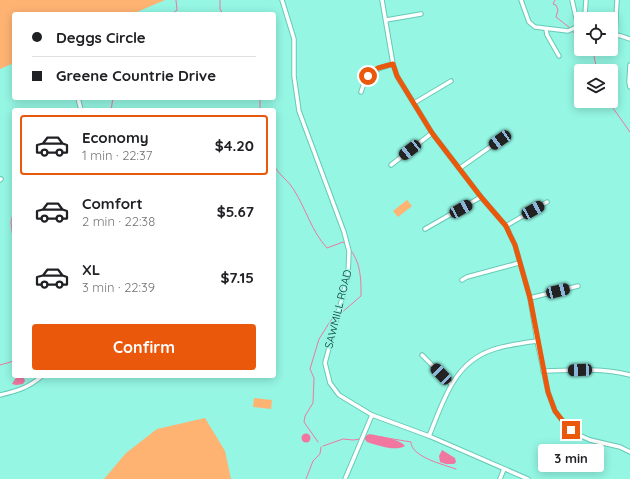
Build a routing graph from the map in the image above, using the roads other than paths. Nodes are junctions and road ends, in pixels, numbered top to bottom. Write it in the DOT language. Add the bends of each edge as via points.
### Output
graph roads {
  1 [pos="282,0"];
  2 [pos="382,0"];
  3 [pos="521,0"];
  4 [pos="572,0"];
  5 [pos="586,0"];
  6 [pos="617,0"];
  7 [pos="574,12"];
  8 [pos="585,12"];
  9 [pos="616,12"];
  10 [pos="421,14"];
  11 [pos="386,20"];
  12 [pos="546,29"];
  13 [pos="574,30"];
  14 [pos="618,36"];
  15 [pos="630,39"];
  16 [pos="560,56"];
  17 [pos="393,64"];
  18 [pos="630,66"];
  19 [pos="451,81"];
  20 [pos="630,87"];
  21 [pos="361,92"];
  22 [pos="414,103"];
  23 [pos="432,133"];
  24 [pos="500,140"];
  25 [pos="391,165"];
  26 [pos="460,168"];
  27 [pos="481,197"];
  28 [pos="547,202"];
  29 [pos="506,226"];
  30 [pos="425,229"];
  31 [pos="519,263"];
  32 [pos="462,280"];
  33 [pos="578,286"];
  34 [pos="530,298"];
  35 [pos="537,341"];
  36 [pos="422,355"];
  37 [pos="543,371"];
  38 [pos="630,375"];
  39 [pos="40,378"];
  40 [pos="451,384"];
  41 [pos="0,395"];
  42 [pos="372,415"];
  43 [pos="429,436"];
  44 [pos="630,452"];
  45 [pos="504,469"];
  46 [pos="345,479"];
  47 [pos="500,479"];
  48 [pos="528,479"];
  1 -- 42 [label="street, SAWMILL ROAD" via="294,39 294,76 299,111 349,251 348,276 325,363 326,368 330,383 339,395"];
  2 -- 11 [label="street"];
  3 -- 12 [label="street" via="531,24"];
  4 -- 7 [label="street"];
  5 -- 8 [label="street"];
  6 -- 9 [label="street"];
  10 -- 11 [label="street"];
  11 -- 17 [label="street"];
  12 -- 13 [label="street"];
  12 -- 16 [label="street"];
  14 -- 15 [label="street"];
  17 -- 21 [label="street" via="370,73"];
  17 -- 22 [label="street" via="397,76"];
  18 -- 20 [label="street"];
  19 -- 22 [label="street"];
  22 -- 23 [label="street"];
  23 -- 25 [label="street"];
  23 -- 26 [label="street"];
  24 -- 26 [label="street"];
  26 -- 27 [label="street"];
  27 -- 29 [label="street"];
  27 -- 30 [label="street"];
  28 -- 29 [label="street"];
  29 -- 31 [label="street" via="515,245"];
  31 -- 32 [label="street"];
  31 -- 34 [label="street"];
  33 -- 34 [label="street"];
  34 -- 35 [label="street"];
  35 -- 37 [label="street"];
  35 -- 40 [label="street" via="480,354 462,369"];
  36 -- 40 [label="street"];
  37 -- 38 [label="street" via="607,370"];
  37 -- 44 [label="street" via="553,405 565,424 583,437"];
  39 -- 41 [label="street" via="32,385 16,392"];
  40 -- 43 [label="street"];
  42 -- 43 [label="street, SAWMILL ROAD"];
  42 -- 46 [label="street"];
  43 -- 45 [label="street, SAWMILL ROAD"];
  45 -- 47 [label="street"];
  45 -- 48 [label="street, SAWMILL ROAD"];
}
